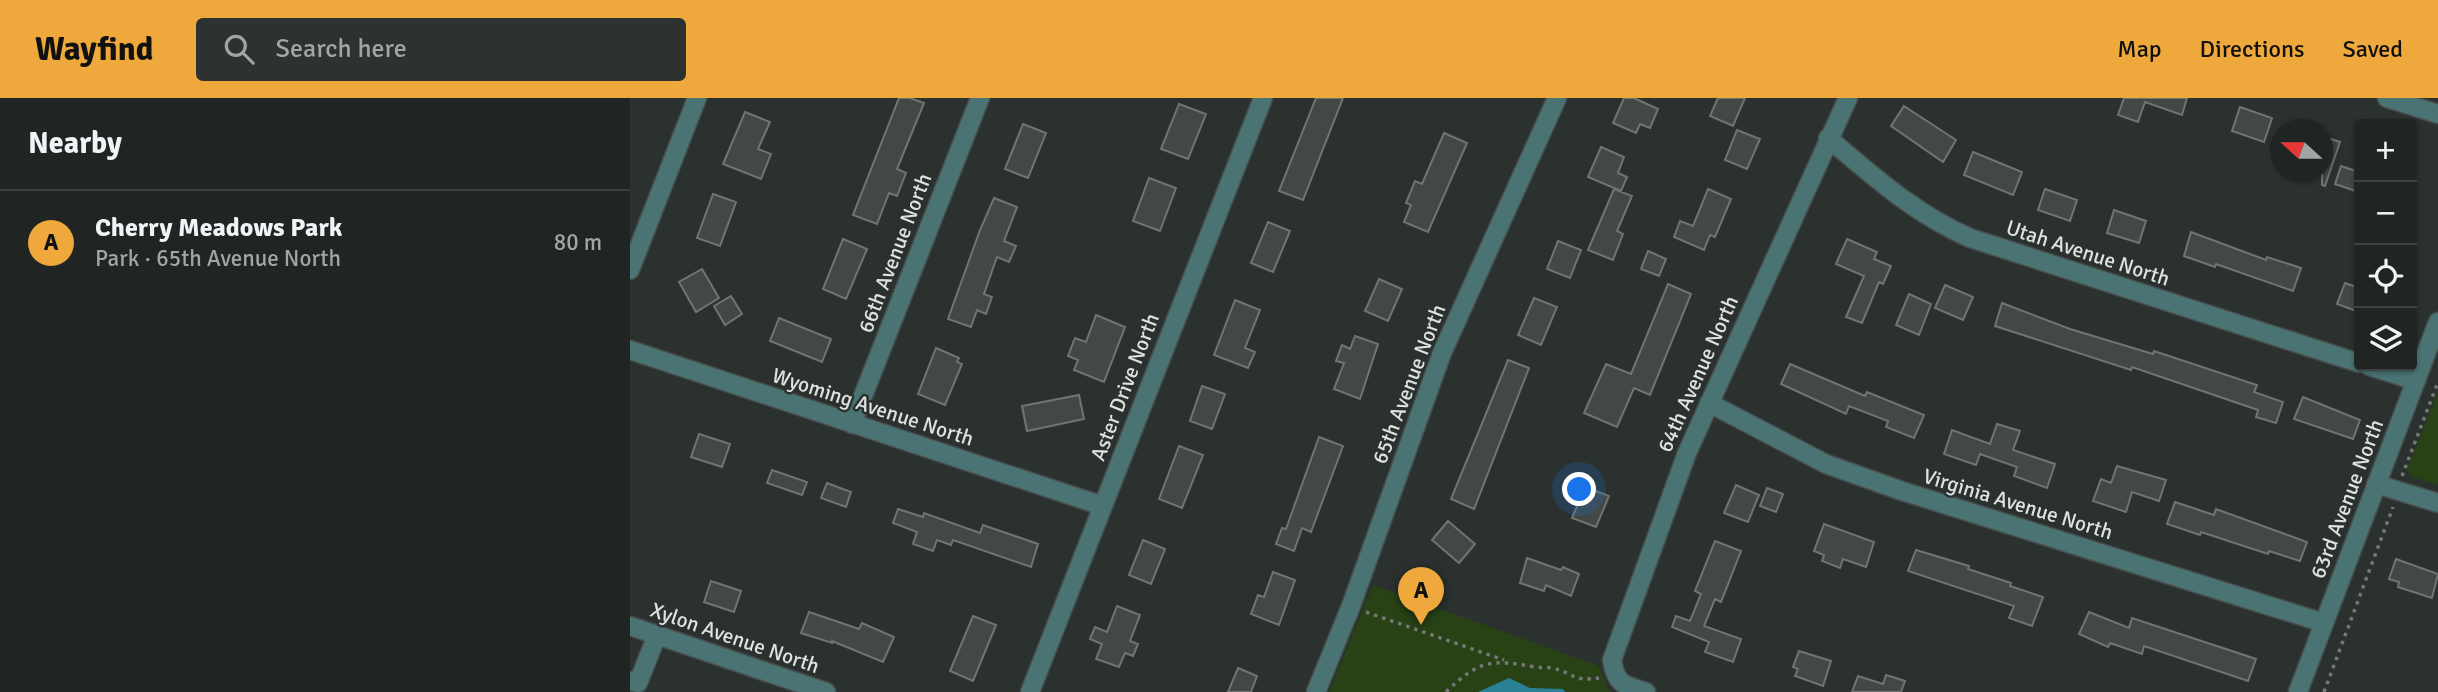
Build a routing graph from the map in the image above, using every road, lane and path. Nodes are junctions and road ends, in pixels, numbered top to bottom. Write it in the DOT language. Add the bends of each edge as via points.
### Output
graph roads {
  1 [pos="697,98"];
  2 [pos="980,98"];
  3 [pos="1263,98"];
  4 [pos="1557,98"];
  5 [pos="1848,98"];
  6 [pos="2387,98"];
  7 [pos="2438,114"];
  8 [pos="1829,138"];
  9 [pos="630,270"];
  10 [pos="2438,322"];
  11 [pos="630,350"];
  12 [pos="2354,361"];
  13 [pos="2385,371"];
  14 [pos="2416,381"];
  15 [pos="2438,382"];
  16 [pos="1709,402"];
  17 [pos="852,424"];
  18 [pos="2376,484"];
  19 [pos="2398,491"];
  20 [pos="2438,503"];
  21 [pos="1103,506"];
  22 [pos="1351,606"];
  23 [pos="2324,623"];
  24 [pos="630,626"];
  25 [pos="657,635"];
  26 [pos="1506,661"];
  27 [pos="1614,675"];
  28 [pos="633,685"];
  29 [pos="814,690"];
  30 [pos="1030,692"];
  31 [pos="1316,692"];
  32 [pos="1446,692"];
  33 [pos="1646,692"];
  34 [pos="2298,692"];
  35 [pos="2324,692"];
  1 -- 9 [label="street"];
  2 -- 17 [label="street, 66th Avenue North"];
  3 -- 21 [label="street, Aster Drive North"];
  4 -- 22 [label="street, 65th Avenue North" via="1442,354"];
  5 -- 8 [label="street, 64th Avenue North"];
  6 -- 7 [label="street"];
  8 -- 12 [label="street, Utah Avenue North" via="1944,227 1997,249"];
  8 -- 16 [label="street, 64th Avenue North"];
  10 -- 14 [label="street, 63rd Avenue North"];
  11 -- 17 [label="street, Wyoming Avenue North"];
  13 -- 14 [label="street"];
  14 -- 18 [label="street, 63rd Avenue North"];
  15 -- 19 [label="path"];
  16 -- 23 [label="street, Virginia Avenue North" via="1826,464"];
  16 -- 27 [label="street, 64th Avenue North" via="1612,660"];
  17 -- 21 [label="street, Wyoming Avenue North"];
  18 -- 19 [label="street"];
  18 -- 23 [label="street, 63rd Avenue North"];
  19 -- 20 [label="street"];
  19 -- 35 [label="path"];
  21 -- 30 [label="street, Aster Drive North"];
  22 -- 26 [label="path"];
  22 -- 31 [label="street, 65th Avenue North"];
  23 -- 34 [label="street, 63rd Avenue North"];
  24 -- 25 [label="street, Xylon Avenue North"];
  25 -- 28 [label="street"];
  25 -- 29 [label="street, Xylon Avenue North"];
  26 -- 27 [label="path" via="1551,668 1581,681"];
  26 -- 32 [label="path" via="1466,673"];
  27 -- 33 [label="street" via="1623,684"];
}
